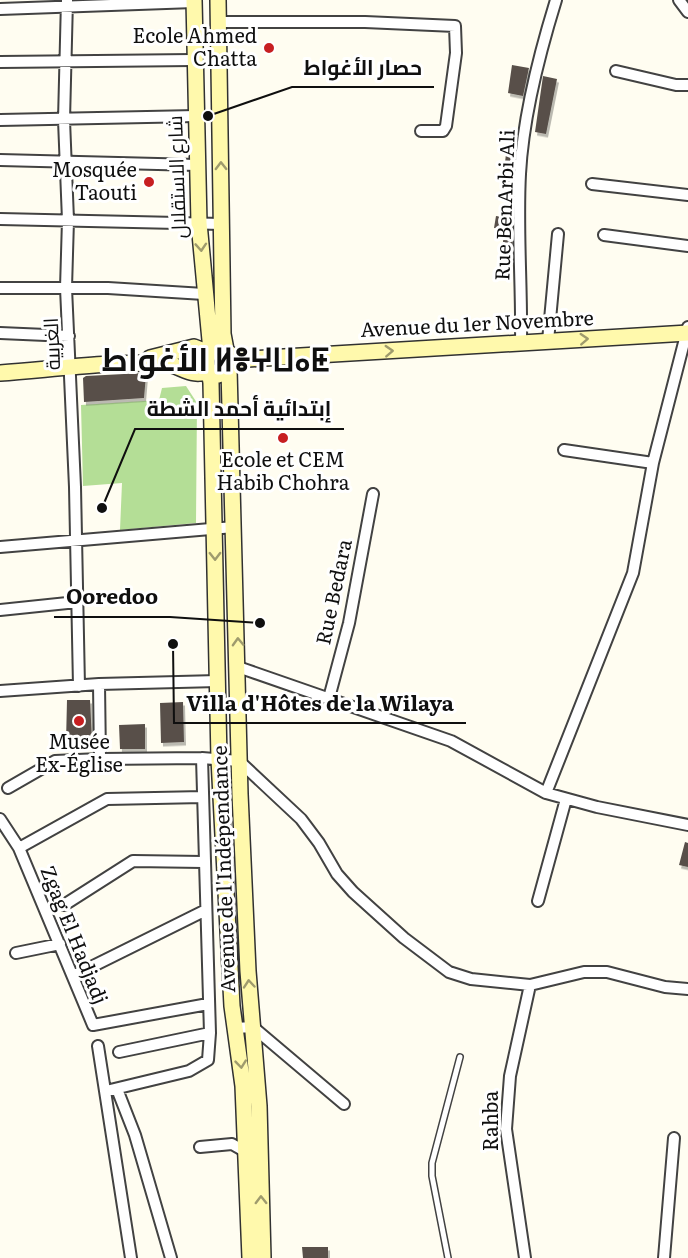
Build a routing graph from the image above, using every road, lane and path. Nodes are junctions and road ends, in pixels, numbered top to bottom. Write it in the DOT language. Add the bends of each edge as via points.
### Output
graph roads {
  1 [pos="218,0"];
  2 [pos="556,0"];
  3 [pos="679,0"];
  4 [pos="194,1"];
  5 [pos="67,4"];
  6 [pos="0,9"];
  7 [pos="688,12"];
  8 [pos="218,22"];
  9 [pos="194,60"];
  10 [pos="66,61"];
  11 [pos="0,62"];
  12 [pos="616,71"];
  13 [pos="688,85"];
  14 [pos="196,116"];
  15 [pos="0,120"];
  16 [pos="64,120"];
  17 [pos="421,131"];
  18 [pos="0,160"];
  19 [pos="66,160"];
  20 [pos="197,165"];
  21 [pos="592,184"];
  22 [pos="688,195"];
  23 [pos="0,219"];
  24 [pos="68,220"];
  25 [pos="199,223"];
  26 [pos="222,224"];
  27 [pos="558,234"];
  28 [pos="604,235"];
  29 [pos="688,246"];
  30 [pos="0,288"];
  31 [pos="66,288"];
  32 [pos="204,294"];
  33 [pos="688,331"];
  34 [pos="0,333"];
  35 [pos="69,336"];
  36 [pos="548,341"];
  37 [pos="521,343"];
  38 [pos="222,357"];
  39 [pos="127,364"];
  40 [pos="71,367"];
  41 [pos="209,370"];
  42 [pos="0,373"];
  43 [pos="564,450"];
  44 [pos="653,463"];
  45 [pos="373,494"];
  46 [pos="234,527"];
  47 [pos="215,529"];
  48 [pos="76,541"];
  49 [pos="0,547"];
  50 [pos="77,602"];
  51 [pos="0,610"];
  52 [pos="238,667"];
  53 [pos="218,681"];
  54 [pos="99,684"];
  55 [pos="79,686"];
  56 [pos="0,691"];
  57 [pos="329,698"];
  58 [pos="202,758"];
  59 [pos="100,759"];
  60 [pos="219,759"];
  61 [pos="239,761"];
  62 [pos="8,788"];
  63 [pos="546,793"];
  64 [pos="203,797"];
  65 [pos="566,799"];
  66 [pos="0,819"];
  67 [pos="688,825"];
  68 [pos="19,848"];
  69 [pos="203,862"];
  70 [pos="538,901"];
  71 [pos="64,905"];
  72 [pos="206,910"];
  73 [pos="60,944"];
  74 [pos="16,952"];
  75 [pos="73,976"];
  76 [pos="530,985"];
  77 [pos="688,989"];
  78 [pos="208,1004"];
  79 [pos="253,1027"];
  80 [pos="235,1028"];
  81 [pos="210,1034"];
  82 [pos="98,1046"];
  83 [pos="119,1052"];
  84 [pos="460,1057"];
  85 [pos="111,1090"];
  86 [pos="344,1104"];
  87 [pos="674,1138"];
  88 [pos="200,1147"];
  89 [pos="246,1152"];
  90 [pos="131,1258"];
  91 [pos="171,1258"];
  92 [pos="250,1258"];
  93 [pos="263,1258"];
  94 [pos="448,1258"];
  95 [pos="525,1258"];
  96 [pos="664,1258"];
  1 -- 8 [label="main road, Avenue de l'Indépendance"];
  2 -- 37 [label="street, Rue BenArbi Ali" via="524,134 520,174"];
  3 -- 7 [label="street"];
  4 -- 5 [label="street"];
  4 -- 9 [label="main road, شارع الاستقلال"];
  5 -- 6 [label="street"];
  5 -- 10 [label="street, الغربية"];
  8 -- 17 [label="street" via="455,26 456,53 446,126 443,131"];
  26 -- 8 [label="main road, Avenue de l'Indépendance, one-way"];
  9 -- 10 [label="street"];
  9 -- 14 [label="main road, شارع الاستقلال"];
  10 -- 11 [label="street"];
  10 -- 16 [label="street, الغربية"];
  12 -- 13 [label="street"];
  14 -- 16 [label="street"];
  14 -- 20 [label="main road, شارع الاستقلال"];
  15 -- 16 [label="street"];
  16 -- 19 [label="street, الغربية"];
  18 -- 19 [label="street"];
  19 -- 20 [label="street"];
  19 -- 24 [label="street, الغربية"];
  20 -- 25 [label="main road, شارع الاستقلال"];
  21 -- 22 [label="street"];
  23 -- 24 [label="street"];
  24 -- 25 [label="street"];
  24 -- 31 [label="street, الغربية"];
  25 -- 26 [label="street"];
  25 -- 32 [label="main road, شارع الاستقلال, one-way"];
  26 -- 38 [label="main road, Avenue de l'Indépendance"];
  27 -- 36 [label="street"];
  28 -- 29 [label="street"];
  30 -- 31 [label="street"];
  31 -- 32 [label="street"];
  31 -- 35 [label="street, الغربية"];
  32 -- 38 [label="main road, شارع الاستقلال"];
  36 -- 33 [label="main road, Avenue du 1er Novembre, one-way"];
  33 -- 44 [label="street"];
  34 -- 35 [label="street"];
  35 -- 40 [label="street, الغربية"];
  36 -- 37 [label="main road, Avenue du 1er Novembre"];
  38 -- 37 [label="main road, Avenue du 1er Novembre, one-way"];
  38 -- 39 [label="main road" via="187,348"];
  38 -- 41 [label="main road" via="218,375"];
  38 -- 46 [label="main road, Avenue de l'Indépendance"];
  39 -- 40 [label="main road"];
  39 -- 41 [label="main road" via="170,363 198,374"];
  40 -- 42 [label="main road"];
  40 -- 48 [label="street, الغربية"];
  41 -- 47 [label="main road, Avenue de l'Indépendance"];
  43 -- 44 [label="street"];
  44 -- 63 [label="street" via="633,573"];
  45 -- 57 [label="street, Rue Bedara" via="349,622"];
  46 -- 47 [label="street"];
  52 -- 46 [label="main road, Avenue de l'Indépendance, one-way"];
  47 -- 48 [label="street"];
  47 -- 53 [label="main road, Avenue de l'Indépendance, one-way"];
  48 -- 49 [label="street"];
  48 -- 50 [label="street, الغربية"];
  50 -- 51 [label="street"];
  50 -- 55 [label="street, الغربية"];
  52 -- 57 [label="street"];
  52 -- 61 [label="main road, Avenue de l'Indépendance"];
  53 -- 54 [label="street"];
  53 -- 60 [label="main road, Avenue de l'Indépendance"];
  54 -- 55 [label="street"];
  54 -- 59 [label="street"];
  55 -- 56 [label="street"];
  57 -- 63 [label="street" via="451,741"];
  58 -- 59 [label="street"];
  58 -- 60 [label="street"];
  58 -- 64 [label="street"];
  59 -- 62 [label="street" via="55,760"];
  60 -- 61 [label="street"];
  60 -- 80 [label="main road, Avenue de l'Indépendance"];
  61 -- 76 [label="street" via="301,819 353,892 422,952 462,977"];
  79 -- 61 [label="main road, Avenue de l'Indépendance, one-way"];
  63 -- 65 [label="street"];
  64 -- 68 [label="street" via="107,799"];
  64 -- 69 [label="street"];
  65 -- 67 [label="street"];
  65 -- 70 [label="street"];
  66 -- 68 [label="street, Zgag El Hadjadj"];
  68 -- 73 [label="street, Zgag El Hadjadj"];
  69 -- 71 [label="street" via="133,861"];
  69 -- 72 [label="street"];
  72 -- 75 [label="street"];
  72 -- 78 [label="street"];
  73 -- 74 [label="street"];
  73 -- 75 [label="street, Zgag El Hadjadj"];
  75 -- 78 [label="street, Zgag El Hadjadj" via="93,1025"];
  76 -- 77 [label="street" via="593,971"];
  76 -- 95 [label="street, Rahba" via="510,1076 506,1129"];
  78 -- 81 [label="street"];
  79 -- 80 [label="street"];
  79 -- 86 [label="street"];
  93 -- 79 [label="main road, Avenue de l'Indépendance, one-way"];
  80 -- 89 [label="main road, Avenue de l'Indépendance, one-way"];
  81 -- 83 [label="street"];
  81 -- 85 [label="street" via="204,1065"];
  82 -- 85 [label="street"];
  84 -- 94 [label="lane" via="432,1163"];
  85 -- 90 [label="street"];
  85 -- 91 [label="street" via="135,1135"];
  87 -- 96 [label="street"];
  88 -- 89 [label="street" via="232,1144"];
  89 -- 92 [label="main road, Avenue de l'Indépendance"];
}
